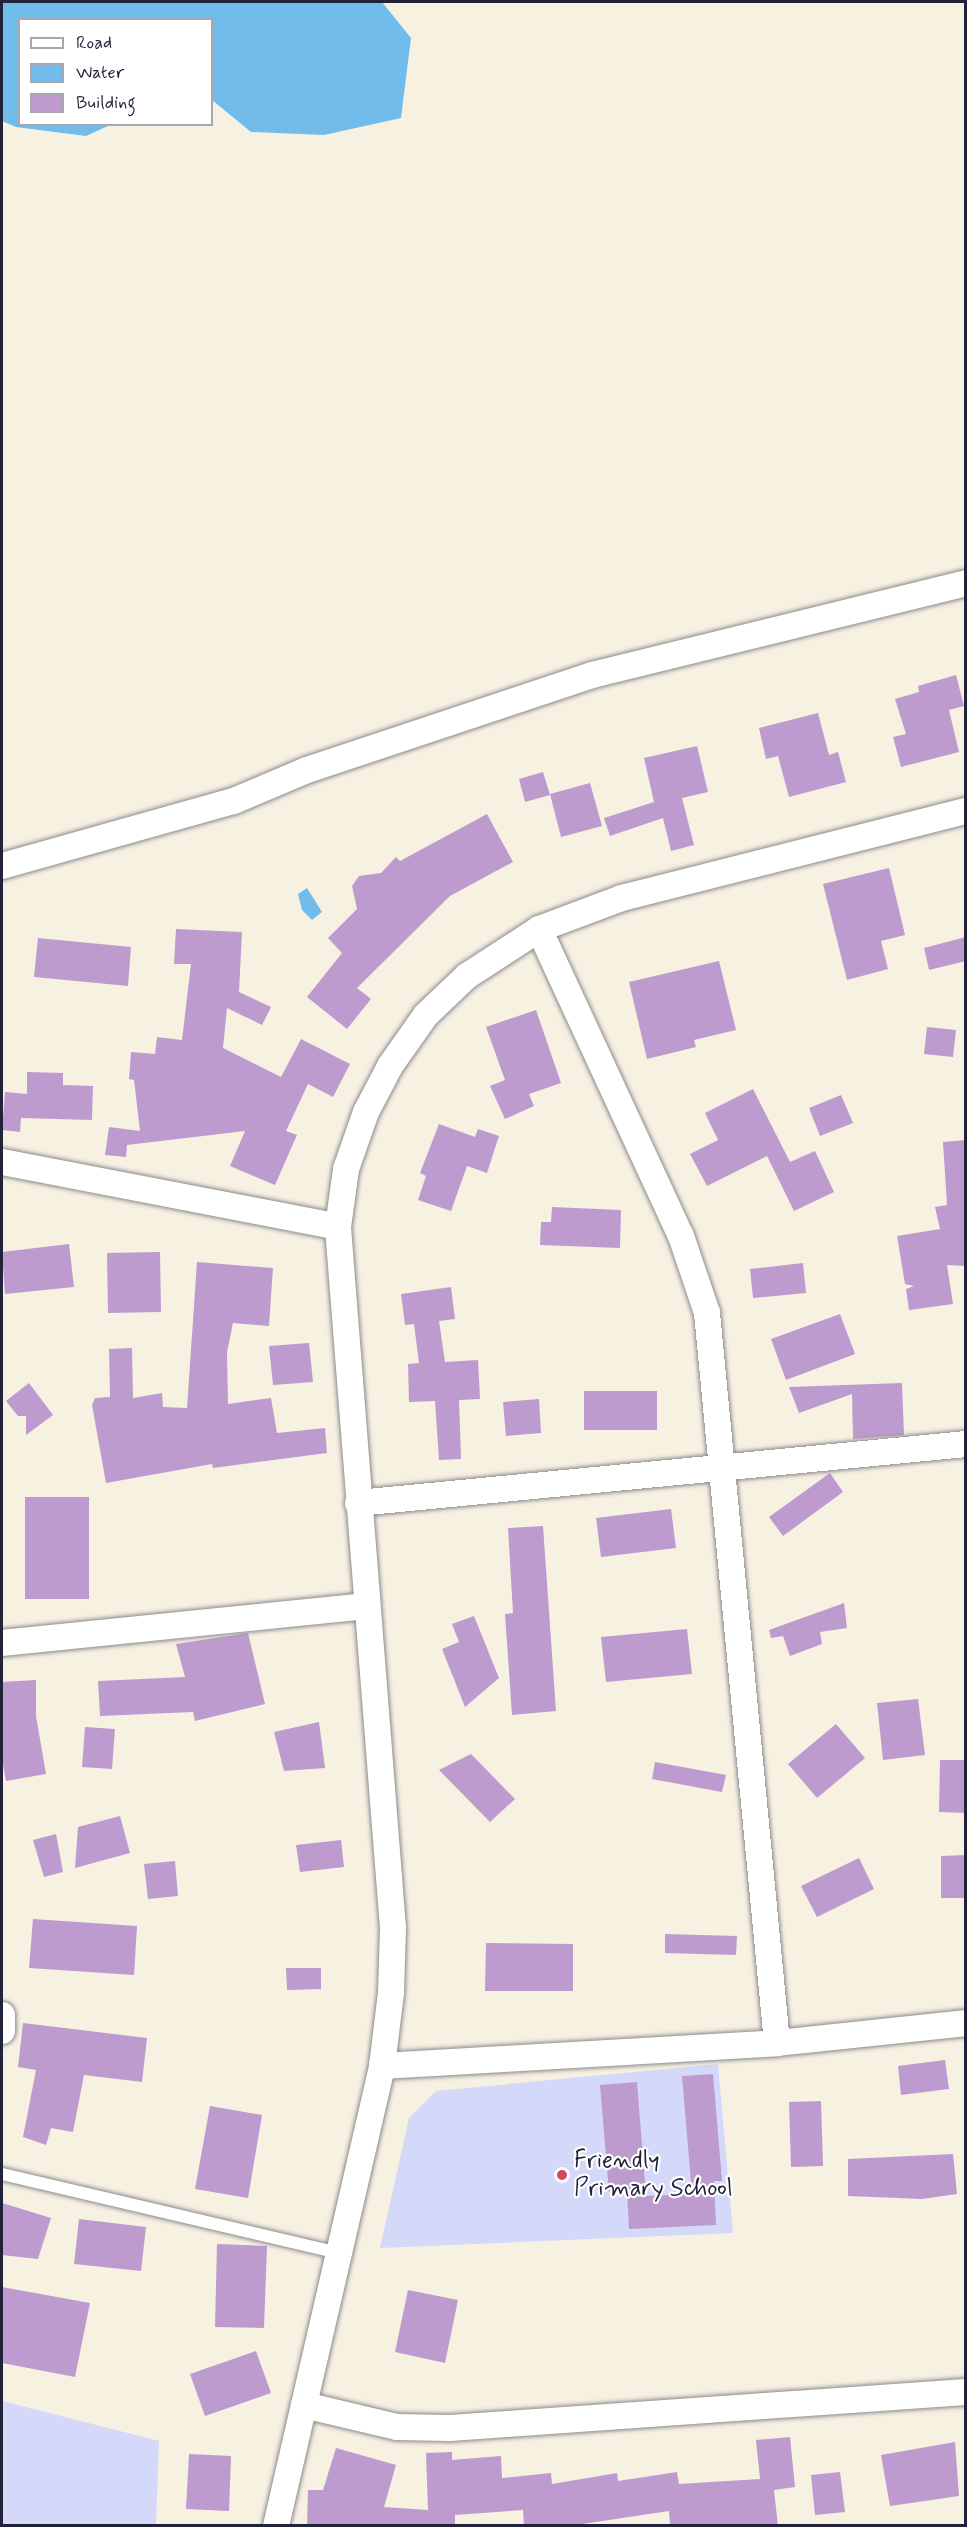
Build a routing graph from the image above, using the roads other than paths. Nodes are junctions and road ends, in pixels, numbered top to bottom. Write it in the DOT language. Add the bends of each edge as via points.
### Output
graph roads {
  1 [pos="966,584"];
  2 [pos="964,817"];
  3 [pos="2,866"];
  4 [pos="539,929"];
  5 [pos="2,1162"];
  6 [pos="338,1227"];
  7 [pos="966,1444"];
  8 [pos="723,1468"];
  9 [pos="358,1503"];
  10 [pos="366,1606"];
  11 [pos="2,1642"];
  12 [pos="2,2015"];
  13 [pos="966,2023"];
  14 [pos="2,2031"];
  15 [pos="777,2043"];
  16 [pos="382,2066"];
  17 [pos="2,2174"];
  18 [pos="339,2253"];
  19 [pos="966,2392"];
  20 [pos="304,2405"];
  21 [pos="276,2526"];
  1 -- 3 [label="street" via="592,675 307,770 234,801"];
  2 -- 4 [label="street" via="622,898"];
  4 -- 6 [label="street" via="467,976 426,1015 390,1066 366,1112 346,1169"];
  4 -- 8 [label="street" via="681,1236 707,1314"];
  5 -- 6 [label="street"];
  6 -- 9 [label="street"];
  7 -- 8 [label="street"];
  8 -- 9 [label="street"];
  8 -- 15 [label="street"];
  9 -- 10 [label="street"];
  10 -- 11 [label="street"];
  10 -- 16 [label="street" via="393,1928 391,1993"];
  12 -- 14 [label="street"];
  13 -- 15 [label="street"];
  15 -- 16 [label="street"];
  16 -- 18 [label="street"];
  17 -- 18 [label="lane"];
  18 -- 20 [label="street"];
  19 -- 20 [label="street" via="450,2428 397,2427"];
  20 -- 21 [label="street"];
}
